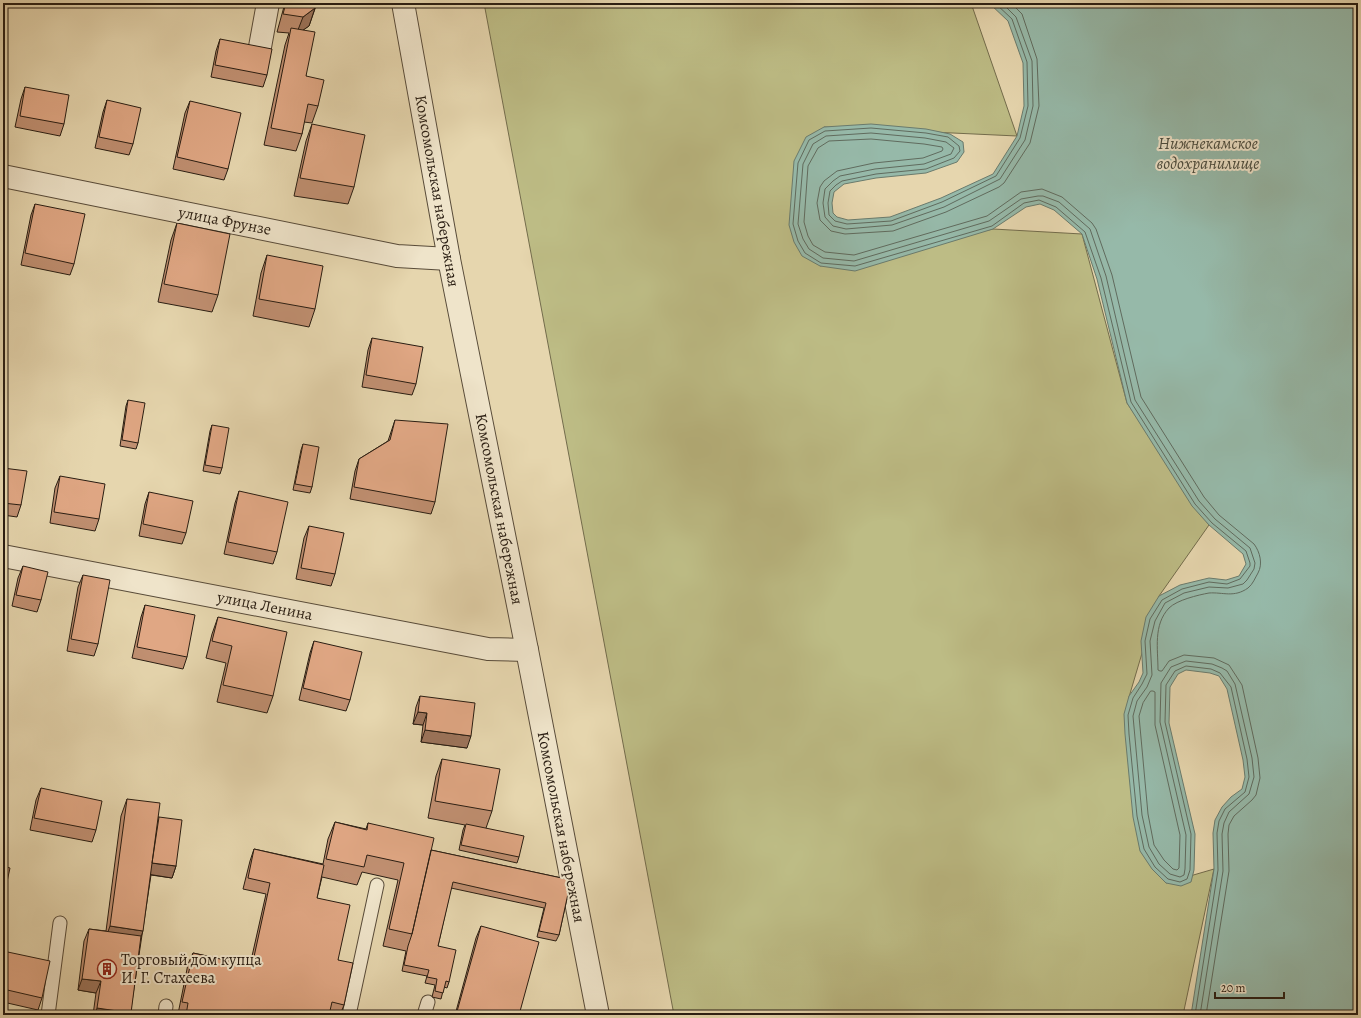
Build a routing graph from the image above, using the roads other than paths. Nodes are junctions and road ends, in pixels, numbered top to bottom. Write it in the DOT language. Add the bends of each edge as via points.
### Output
graph roads {
  1 [pos="268,3"];
  2 [pos="403,3"];
  3 [pos="260,48"];
  4 [pos="3,176"];
  5 [pos="449,259"];
  6 [pos="3,556"];
  7 [pos="527,650"];
  8 [pos="377,885"];
  9 [pos="60,923"];
  10 [pos="428,1002"];
  11 [pos="48,1015"];
  12 [pos="349,1015"];
  13 [pos="424,1015"];
  14 [pos="598,1015"];
  1 -- 3 [label="street"];
  2 -- 5 [label="street, Комсомольская набережная"];
  4 -- 5 [label="street, улица Фрунзе" via="398,256"];
  5 -- 7 [label="street, Комсомольская набережная"];
  6 -- 7 [label="street, улица Ленина" via="488,649"];
  7 -- 14 [label="street, Комсомольская набережная"];
  8 -- 12 [label="lane"];
  9 -- 11 [label="lane"];
  10 -- 13 [label="lane"];
}
